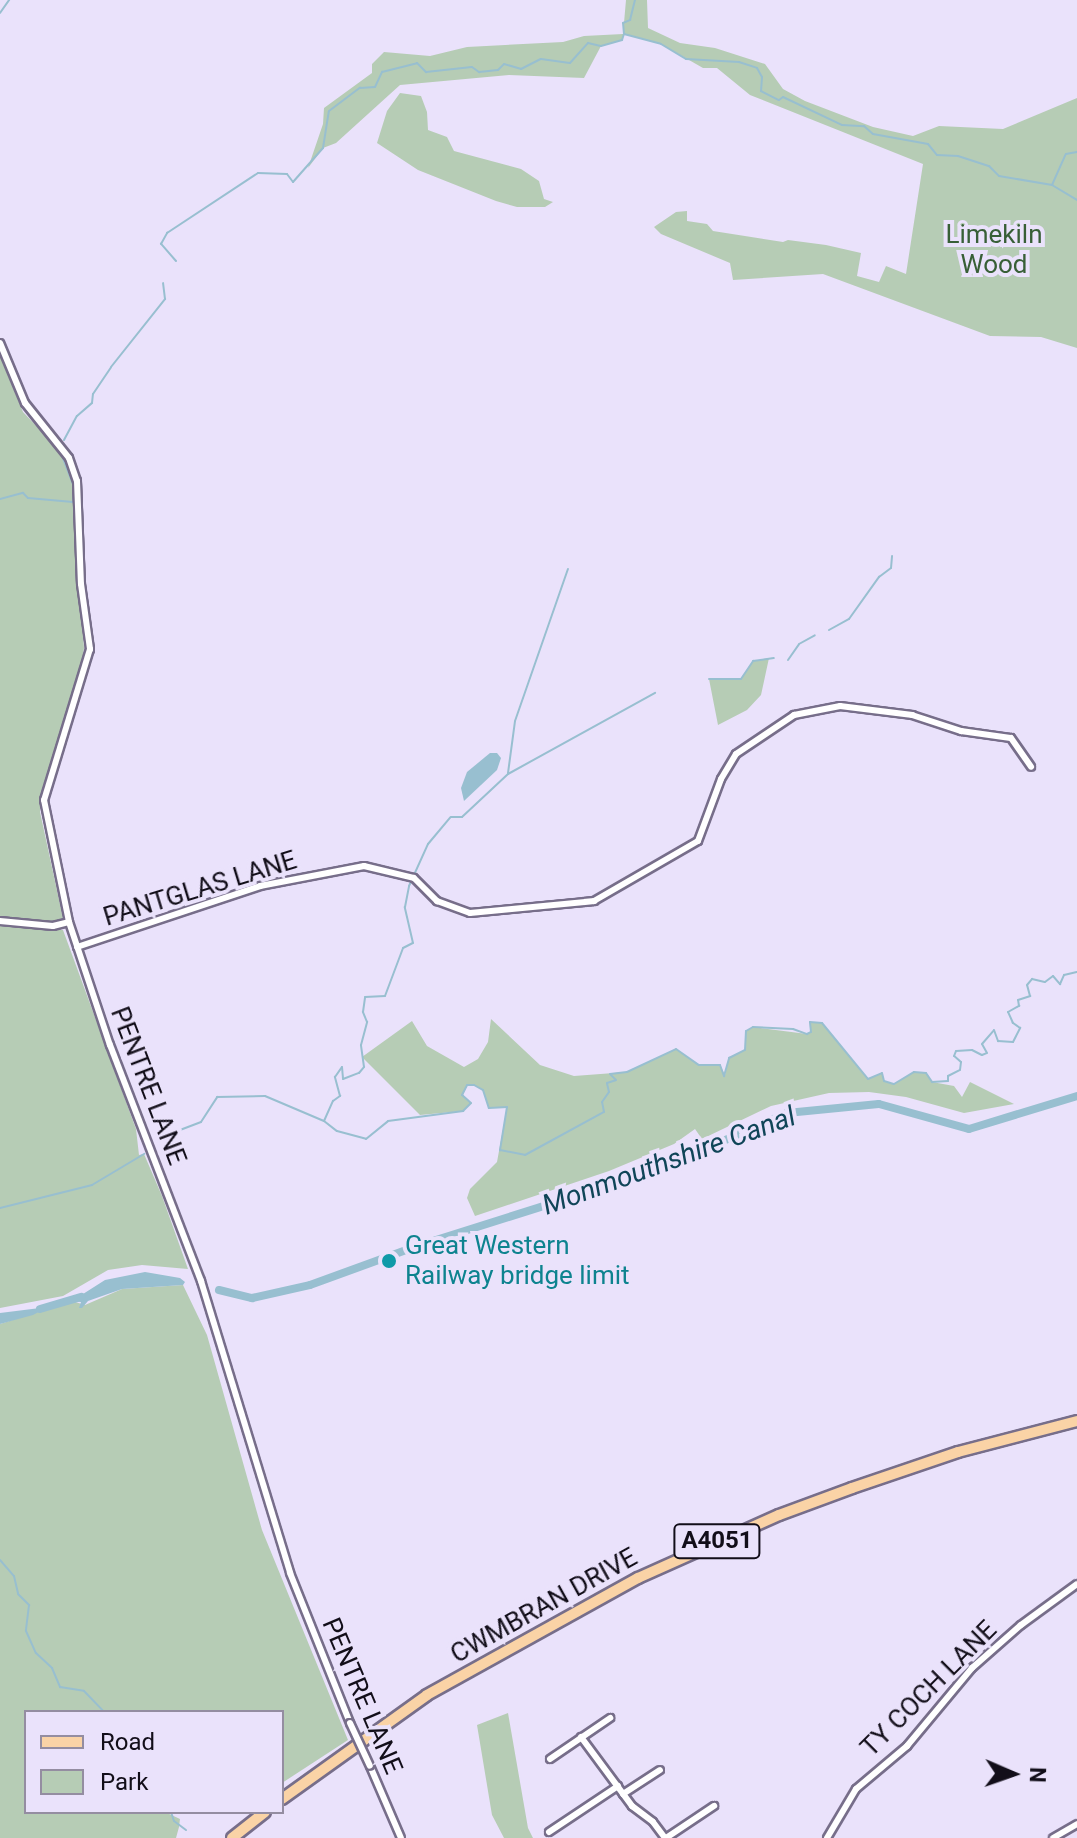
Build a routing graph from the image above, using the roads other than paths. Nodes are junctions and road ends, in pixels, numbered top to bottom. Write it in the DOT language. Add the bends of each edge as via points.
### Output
graph roads {
  1 [pos="0,343"];
  2 [pos="1031,767"];
  3 [pos="0,921"];
  4 [pos="69,922"];
  5 [pos="77,947"];
  6 [pos="1077,1421"];
  7 [pos="1077,1584"];
  8 [pos="610,1718"];
  9 [pos="581,1737"];
  10 [pos="550,1759"];
  11 [pos="660,1770"];
  12 [pos="618,1786"];
  13 [pos="623,1794"];
  14 [pos="284,1798"];
  15 [pos="714,1806"];
  16 [pos="262,1814"];
  17 [pos="1077,1824"];
  18 [pos="549,1832"];
  19 [pos="232,1838"];
  20 [pos="401,1838"];
  21 [pos="665,1838"];
  22 [pos="827,1838"];
  23 [pos="1053,1838"];
  1 -- 4 [label="street, PENTRE LANE" via="25,403 69,458 77,481 90,649 44,800"];
  2 -- 5 [label="street, PANTGLAS LANE" via="1011,738 961,731 912,715 840,706 794,715 736,754 698,841 594,901 470,913 437,901 414,878 364,866 260,886"];
  3 -- 4 [label="street" via="53,926"];
  4 -- 5 [label="street, PENTRE LANE"];
  5 -- 20 [label="street, PENTRE LANE, bridge" via="201,1281 290,1573"];
  6 -- 14 [label="main road, CWMBRAN DRIVE / A4051" via="958,1452 852,1488 638,1578 427,1695"];
  7 -- 22 [label="street, TY COCH LANE" via="972,1668 907,1746 856,1789"];
  8 -- 9 [label="street"];
  9 -- 10 [label="street"];
  9 -- 12 [label="street"];
  11 -- 13 [label="street"];
  12 -- 13 [label="street"];
  12 -- 18 [label="street"];
  13 -- 21 [label="street"];
  15 -- 21 [label="street"];
  16 -- 19 [label="main road"];
  17 -- 23 [label="street"];
}
